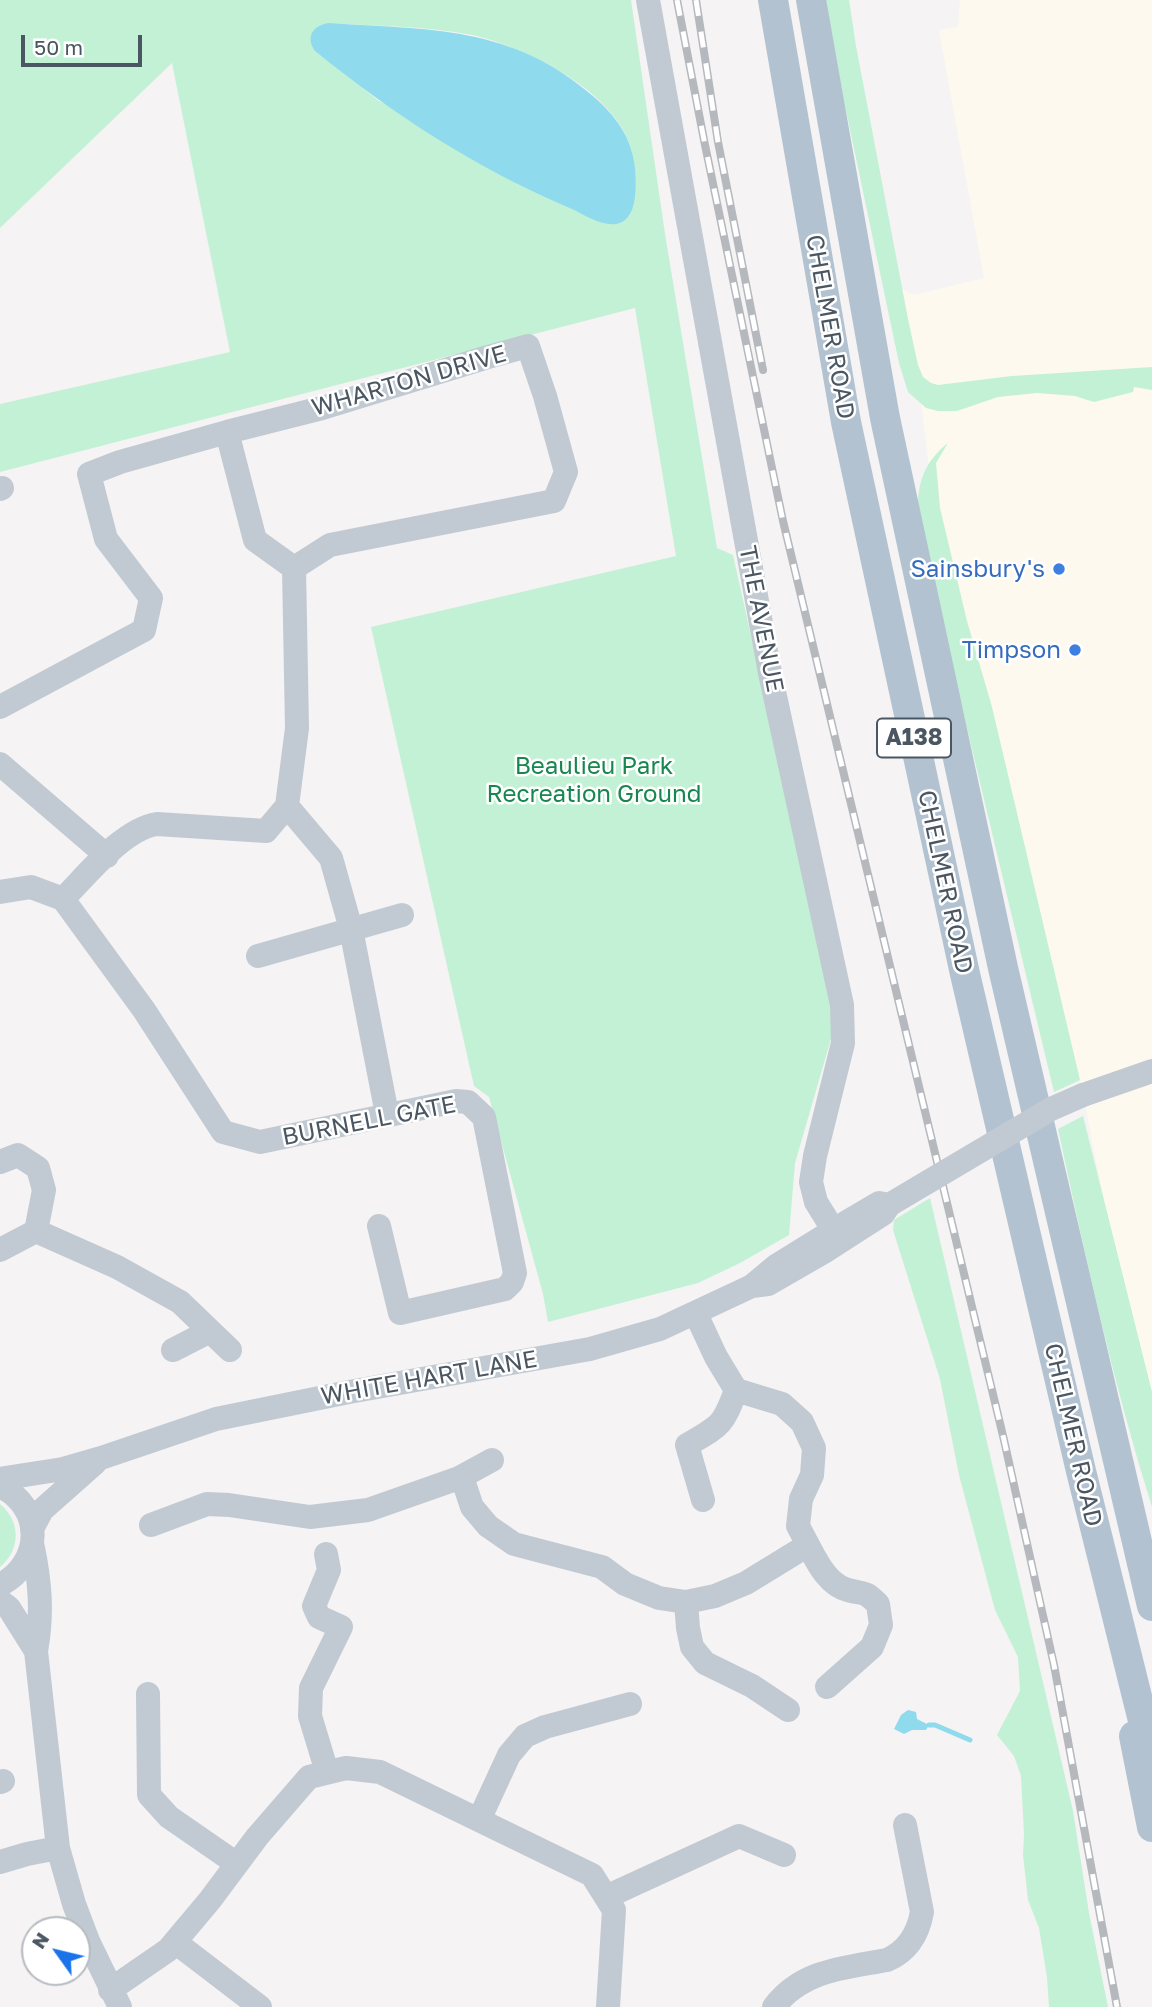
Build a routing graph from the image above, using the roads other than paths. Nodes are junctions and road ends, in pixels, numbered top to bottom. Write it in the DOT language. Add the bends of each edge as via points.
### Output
graph roads {
  1 [pos="648,0"];
  2 [pos="773,0"];
  3 [pos="811,0"];
  4 [pos="227,432"];
  5 [pos="294,568"];
  6 [pos="0,707"];
  7 [pos="0,764"];
  8 [pos="287,806"];
  9 [pos="107,856"];
  10 [pos="0,892"];
  11 [pos="63,899"];
  12 [pos="402,915"];
  13 [pos="351,929"];
  14 [pos="258,956"];
  15 [pos="1152,1071"];
  16 [pos="387,1114"];
  17 [pos="0,1162"];
  18 [pos="889,1205"];
  19 [pos="379,1226"];
  20 [pos="36,1231"];
  21 [pos="834,1231"];
  22 [pos="0,1250"];
  23 [pos="752,1286"];
  24 [pos="696,1314"];
  25 [pos="210,1331"];
  26 [pos="173,1350"];
  27 [pos="230,1350"];
  28 [pos="736,1390"];
  29 [pos="1110,1429"];
  30 [pos="101,1458"];
  31 [pos="492,1460"];
  32 [pos="1081,1472"];
  33 [pos="459,1478"];
  34 [pos="0,1479"];
  35 [pos="0,1486"];
  36 [pos="703,1500"];
  37 [pos="150,1525"];
  38 [pos="32,1536"];
  39 [pos="808,1545"];
  40 [pos="1152,1546"];
  41 [pos="326,1554"];
  42 [pos="0,1586"];
  43 [pos="0,1601"];
  44 [pos="686,1602"];
  45 [pos="1152,1606"];
  46 [pos="36,1651"];
  47 [pos="827,1687"];
  48 [pos="148,1694"];
  49 [pos="629,1704"];
  50 [pos="789,1710"];
  51 [pos="1152,1757"];
  52 [pos="327,1772"];
  53 [pos="480,1820"];
  54 [pos="905,1825"];
  55 [pos="1152,1827"];
  56 [pos="58,1848"];
  57 [pos="784,1855"];
  58 [pos="0,1862"];
  59 [pos="237,1864"];
  60 [pos="606,1897"];
  61 [pos="175,1942"];
  62 [pos="115,1999"];
  63 [pos="260,2007"];
  64 [pos="608,2007"];
  65 [pos="774,2007"];
  1 -- 21 [label="street, THE AVENUE" via="770,673 842,1005 843,1043 811,1182 816,1202"];
  2 -- 32 [label="main road, CHELMER ROAD / A138" via="849,436 965,974"];
  3 -- 29 [label="main road, CHELMER ROAD / A138" via="885,418 1003,968"];
  4 -- 5 [label="street" via="255,540"];
  4 -- 5 [label="street, WHARTON DRIVE" via="528,346 566,472 554,501 330,545"];
  4 -- 6 [label="street" via="89,474 106,539 151,598 144,630"];
  5 -- 8 [label="street" via="297,728"];
  7 -- 9 [label="street"];
  8 -- 9 [label="street" via="266,831 157,824 130,834"];
  8 -- 13 [label="street" via="331,858"];
  9 -- 11 [label="street"];
  10 -- 11 [label="street" via="31,887"];
  11 -- 16 [label="street, BURNELL GATE" via="145,1010 223,1132 260,1142"];
  12 -- 13 [label="street"];
  13 -- 14 [label="street"];
  13 -- 16 [label="street"];
  15 -- 18 [label="street, WHITE HART LANE, bridge" via="1051,1109"];
  16 -- 19 [label="street, BURNELL GATE" via="456,1101 468,1102 484,1117 515,1273 512,1282 505,1289 400,1313"];
  17 -- 20 [label="street" via="18,1155 38,1168 44,1190"];
  18 -- 21 [label="street, WHITE HART LANE" via="879,1203"];
  18 -- 23 [label="street, WHITE HART LANE" via="883,1214 827,1250 768,1284"];
  20 -- 22 [label="street"];
  20 -- 25 [label="street" via="117,1266 180,1302"];
  21 -- 23 [label="street, WHITE HART LANE"];
  23 -- 24 [label="street, WHITE HART LANE"];
  24 -- 28 [label="street"];
  24 -- 30 [label="street, WHITE HART LANE" via="590,1349 216,1419"];
  25 -- 26 [label="street"];
  25 -- 27 [label="street"];
  28 -- 36 [label="street" via="720,1425 687,1445"];
  28 -- 39 [label="street" via="782,1404 802,1422 814,1448 812,1475 801,1499 798,1525"];
  29 -- 40 [label="main road, A138"];
  29 -- 45 [label="main road, CHELMER ROAD / A138"];
  30 -- 34 [label="street, WHITE HART LANE"];
  30 -- 38 [label="street, WHITE HART LANE" via="42,1510"];
  31 -- 33 [label="street"];
  32 -- 51 [label="main road, CHELMER ROAD / A138"];
  32 -- 55 [label="main road"];
  33 -- 37 [label="street" via="368,1510 310,1517 206,1504"];
  33 -- 44 [label="street" via="480,1517 514,1544 602,1567 625,1584 659,1598"];
  35 -- 38 [label="street" via="22,1503"];
  38 -- 42 [label="street, WHITE HART LANE" via="23,1566"];
  38 -- 46 [label="street" via="41,1625"];
  39 -- 44 [label="street" via="746,1583 715,1597"];
  39 -- 47 [label="street" via="830,1580 847,1590 865,1592 878,1604 880,1614 881,1625 872,1647"];
  41 -- 52 [label="street" via="329,1570 314,1606 319,1617 341,1628 311,1688 310,1716"];
  43 -- 46 [label="street"];
  44 -- 50 [label="street" via="692,1647 705,1663"];
  46 -- 56 [label="street"];
  48 -- 59 [label="street" via="149,1796 169,1817"];
  49 -- 53 [label="street" via="525,1736 509,1755"];
  52 -- 53 [label="street" via="346,1768 380,1772"];
  52 -- 59 [label="street" via="309,1777"];
  53 -- 60 [label="street" via="592,1875"];
  54 -- 65 [label="street" via="922,1912 914,1937 887,1960 806,1979"];
  56 -- 58 [label="street"];
  56 -- 62 [label="street" via="74,1904"];
  57 -- 60 [label="street" via="739,1836"];
  59 -- 61 [label="street"];
  60 -- 64 [label="street" via="614,1910"];
  61 -- 62 [label="street"];
  61 -- 63 [label="street"];
}
